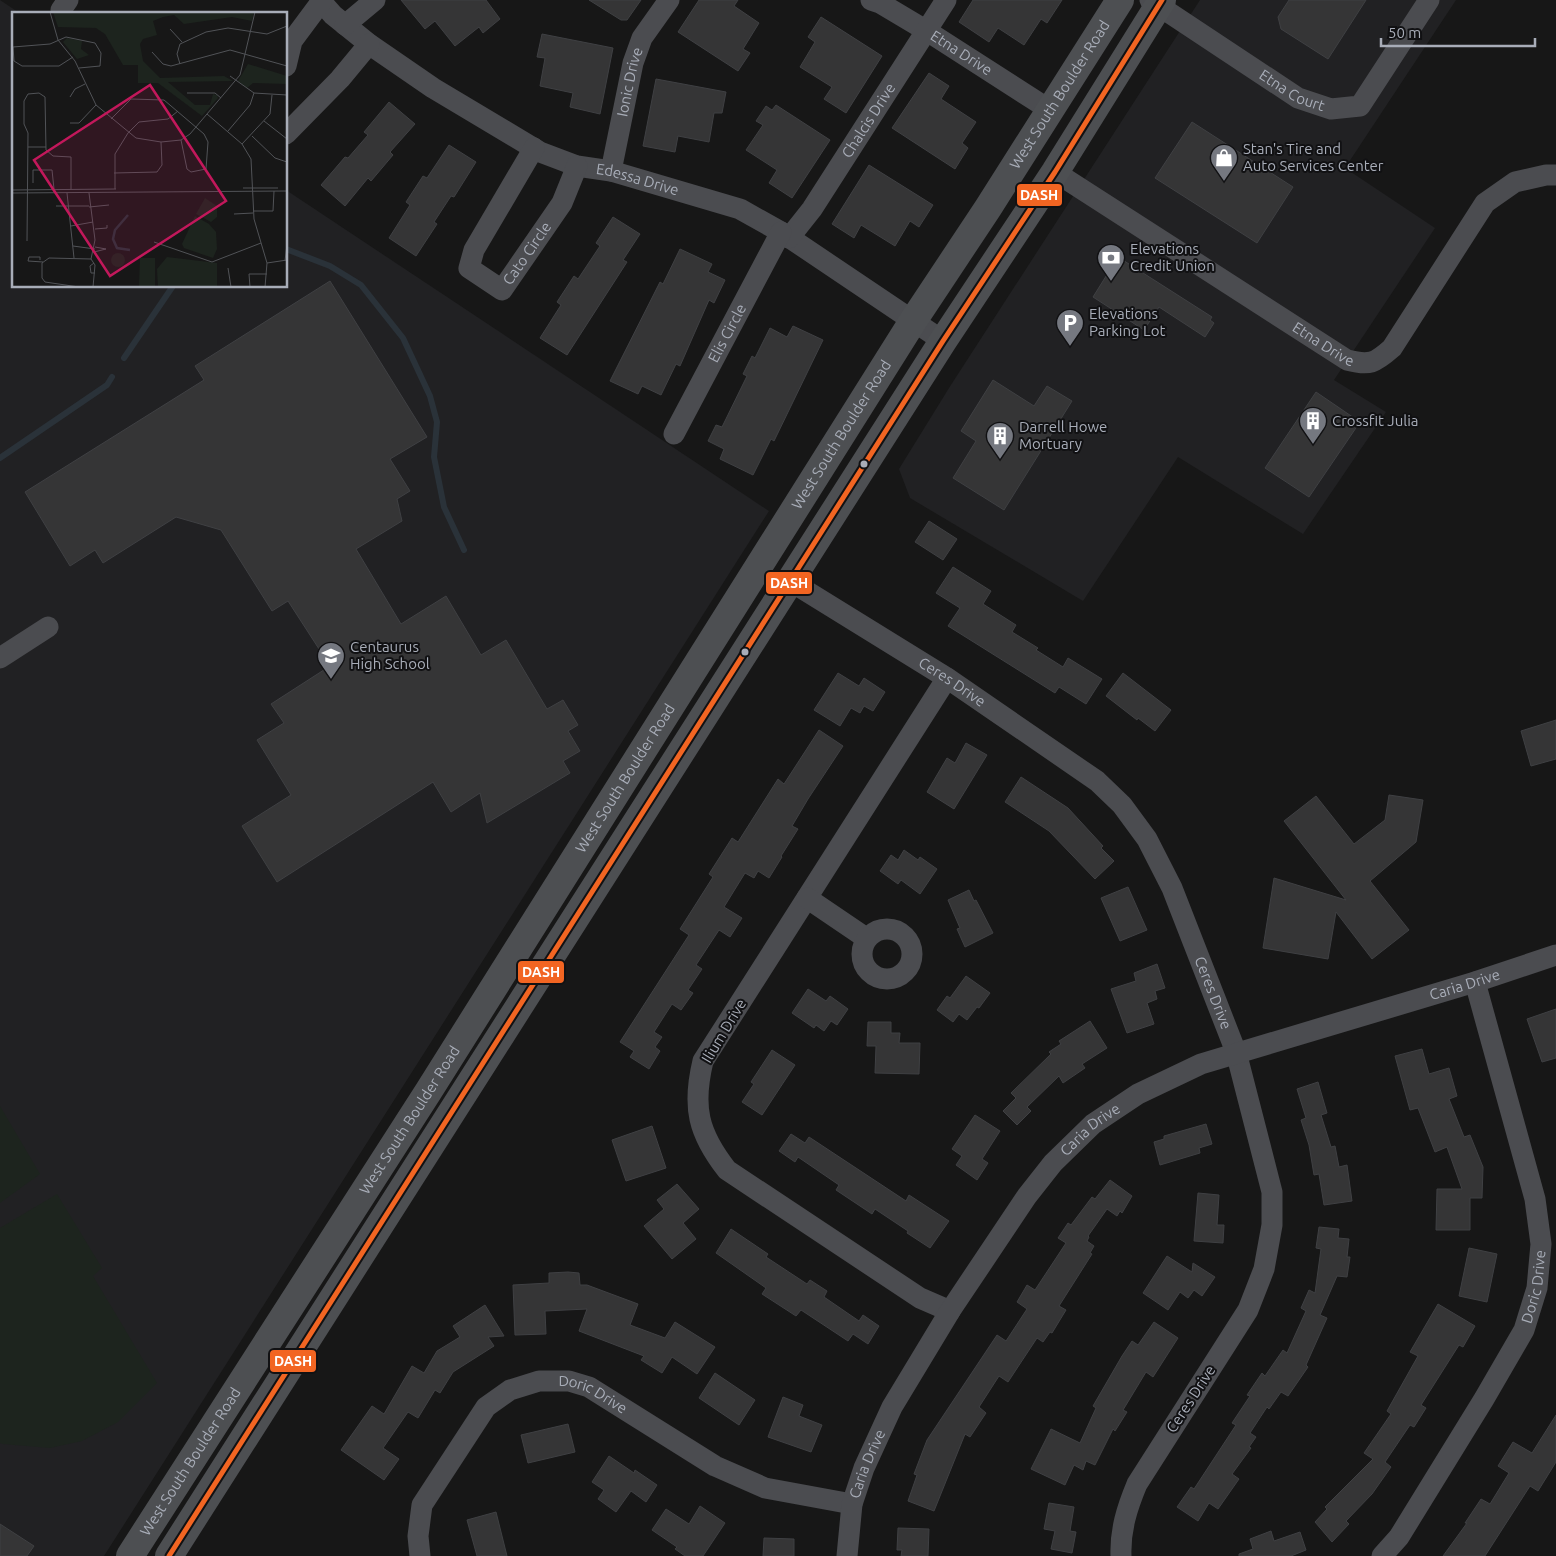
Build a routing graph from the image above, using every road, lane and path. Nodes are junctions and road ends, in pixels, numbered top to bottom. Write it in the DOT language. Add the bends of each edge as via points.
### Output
graph roads {
  1 [pos="375,0"];
  2 [pos="669,0"];
  3 [pos="871,0"];
  4 [pos="946,0"];
  5 [pos="1120,0"];
  6 [pos="1429,0"];
  7 [pos="1157,2"];
  8 [pos="330,10"];
  9 [pos="927,31"];
  10 [pos="369,44"];
  11 [pos="288,58"];
  12 [pos="1050,110"];
  13 [pos="288,132"];
  14 [pos="534,148"];
  15 [pos="578,166"];
  16 [pos="611,171"];
  17 [pos="1055,172"];
  18 [pos="1551,175"];
  19 [pos="785,235"];
  20 [pos="913,321"];
  21 [pos="943,341"];
  22 [pos="674,434"];
  23 [pos="790,581"];
  24 [pos="48,627"];
  25 [pos="0,658"];
  26 [pos="947,678"];
  27 [pos="808,898"];
  28 [pos="866,938"];
  29 [pos="1556,955"];
  30 [pos="1475,982"];
  31 [pos="1236,1052"];
  32 [pos="950,1311"];
  33 [pos="852,1504"];
  34 [pos="130,1556"];
  35 [pos="169,1556"];
  36 [pos="420,1556"];
  37 [pos="847,1556"];
  38 [pos="1121,1556"];
  39 [pos="1382,1556"];
  1 -- 8 [label="street"];
  2 -- 16 [label="street, Ionic Drive" via="642,38"];
  3 -- 9 [label="street, Etna Drive"];
  4 -- 9 [label="street, Chalcis Drive"];
  5 -- 12 [label="main road, West South Boulder Road"];
  6 -- 7 [label="street, Etna Court" via="1360,106 1331,109 1298,98"];
  7 -- 17 [label="main road, West South Boulder Road"];
  8 -- 10 [label="street, Edessa Drive"];
  8 -- 11 [label="street" via="292,41"];
  9 -- 12 [label="street, Etna Drive"];
  9 -- 19 [label="street, Chalcis Drive" via="812,209"];
  10 -- 13 [label="street"];
  10 -- 14 [label="street, Edessa Drive" via="433,88"];
  12 -- 20 [label="main road, West South Boulder Road"];
  14 -- 15 [label="street, Edessa Drive"];
  14 -- 15 [label="street, Cato Circle" via="474,250 469,268 502,290 562,203"];
  15 -- 16 [label="street, Edessa Drive"];
  16 -- 19 [label="street, Edessa Drive" via="740,209"];
  17 -- 18 [label="street, Etna Drive" via="1347,360 1363,364 1378,360 1392,348 1485,203 1515,182"];
  17 -- 21 [label="main road, West South Boulder Road"];
  19 -- 20 [label="street, Edessa Drive"];
  19 -- 22 [label="street, Elis Circle"];
  20 -- 21 [label="street, Edessa Drive"];
  20 -- 34 [label="main road, West South Boulder Road" via="439,1075"];
  21 -- 23 [label="main road, West South Boulder Road"];
  23 -- 26 [label="street, Ceres Drive"];
  23 -- 35 [label="main road, West South Boulder Road"];
  24 -- 25 [label="street"];
  26 -- 27 [label="street, Ilium Drive"];
  26 -- 31 [label="street, Ceres Drive" via="1096,781 1122,805 1147,840 1172,888"];
  27 -- 28 [label="street"];
  27 -- 32 [label="street, Ilium Drive" via="703,1061 697,1086 699,1119 711,1150 727,1170 920,1298"];
  29 -- 30 [label="street, Caria Drive"];
  30 -- 31 [label="street, Caria Drive"];
  30 -- 39 [label="street, Doric Drive" via="1535,1199 1541,1244 1537,1288 1524,1330 1399,1537"];
  31 -- 32 [label="street, Caria Drive" via="1201,1064 1138,1094 1093,1124 1053,1162"];
  31 -- 38 [label="street, Ceres Drive" via="1272,1192 1272,1225 1264,1269 1248,1310 1137,1484 1126,1512 1120,1541"];
  32 -- 33 [label="street, Caria Drive" via="892,1407 864,1468"];
  33 -- 36 [label="street, Doric Drive" via="765,1488 714,1466 589,1387 569,1381 539,1381 510,1390 486,1407 422,1505 418,1536"];
  33 -- 37 [label="street, Caria Drive"];
}
